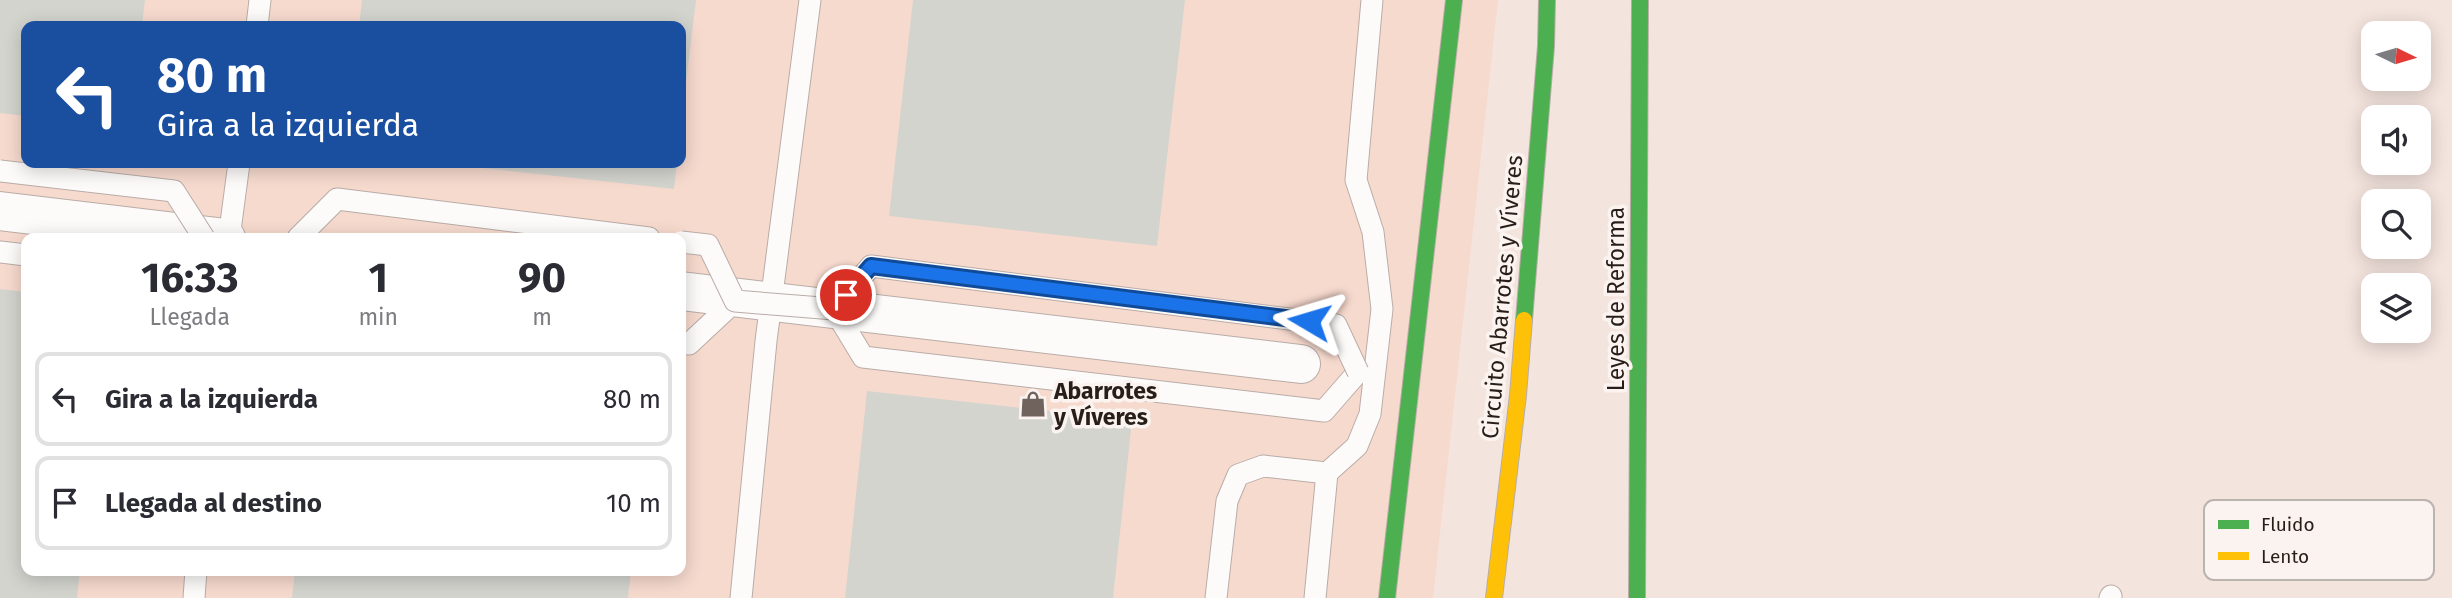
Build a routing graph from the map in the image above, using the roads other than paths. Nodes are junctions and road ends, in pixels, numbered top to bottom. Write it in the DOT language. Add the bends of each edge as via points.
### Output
graph roads {
  1 [pos="260,0"];
  2 [pos="810,0"];
  3 [pos="1372,0"];
  4 [pos="1454,0"];
  5 [pos="1547,0"];
  6 [pos="1640,0"];
  7 [pos="258,21"];
  8 [pos="238,168"];
  9 [pos="0,171"];
  10 [pos="0,211"];
  11 [pos="185,233"];
  12 [pos="201,233"];
  13 [pos="228,233"];
  14 [pos="303,233"];
  15 [pos="609,233"];
  16 [pos="686,243"];
  17 [pos="0,252"];
  18 [pos="21,254"];
  19 [pos="686,292"];
  20 [pos="753,301"];
  21 [pos="834,309"];
  22 [pos="686,344"];
  23 [pos="1301,364"];
  24 [pos="1327,473"];
  25 [pos="196,576"];
  26 [pos="194,598"];
  27 [pos="741,598"];
  28 [pos="1216,598"];
  29 [pos="1315,598"];
  30 [pos="1387,598"];
  31 [pos="1494,598"];
  32 [pos="1637,598"];
  1 -- 7 [label="lane"];
  2 -- 20 [label="lane"];
  3 -- 24 [label="lane" via="1356,180 1373,232 1382,309 1370,414 1357,446"];
  4 -- 30 [label="main road"];
  5 -- 31 [label="main road, Circuito Abarrotes y Víveres" via="1518,395"];
  6 -- 32 [label="main road, Leyes de Reforma"];
  8 -- 13 [label="lane"];
  9 -- 12 [label="lane, bridge" via="174,191"];
  10 -- 11 [label="street"];
  14 -- 15 [label="lane" via="337,199"];
  16 -- 20 [label="lane, bridge" via="708,245"];
  17 -- 18 [label="lane"];
  19 -- 20 [label="street"];
  20 -- 21 [label="lane, bridge"];
  20 -- 22 [label="lane"];
  20 -- 23 [label="street"];
  20 -- 27 [label="lane"];
  21 -- 21 [label="lane, bridge" via="863,357 1324,411 1358,373 1336,325 871,266"];
  24 -- 28 [label="lane" via="1263,466 1238,475 1227,501"];
  24 -- 29 [label="lane"];
  25 -- 26 [label="lane"];
}
